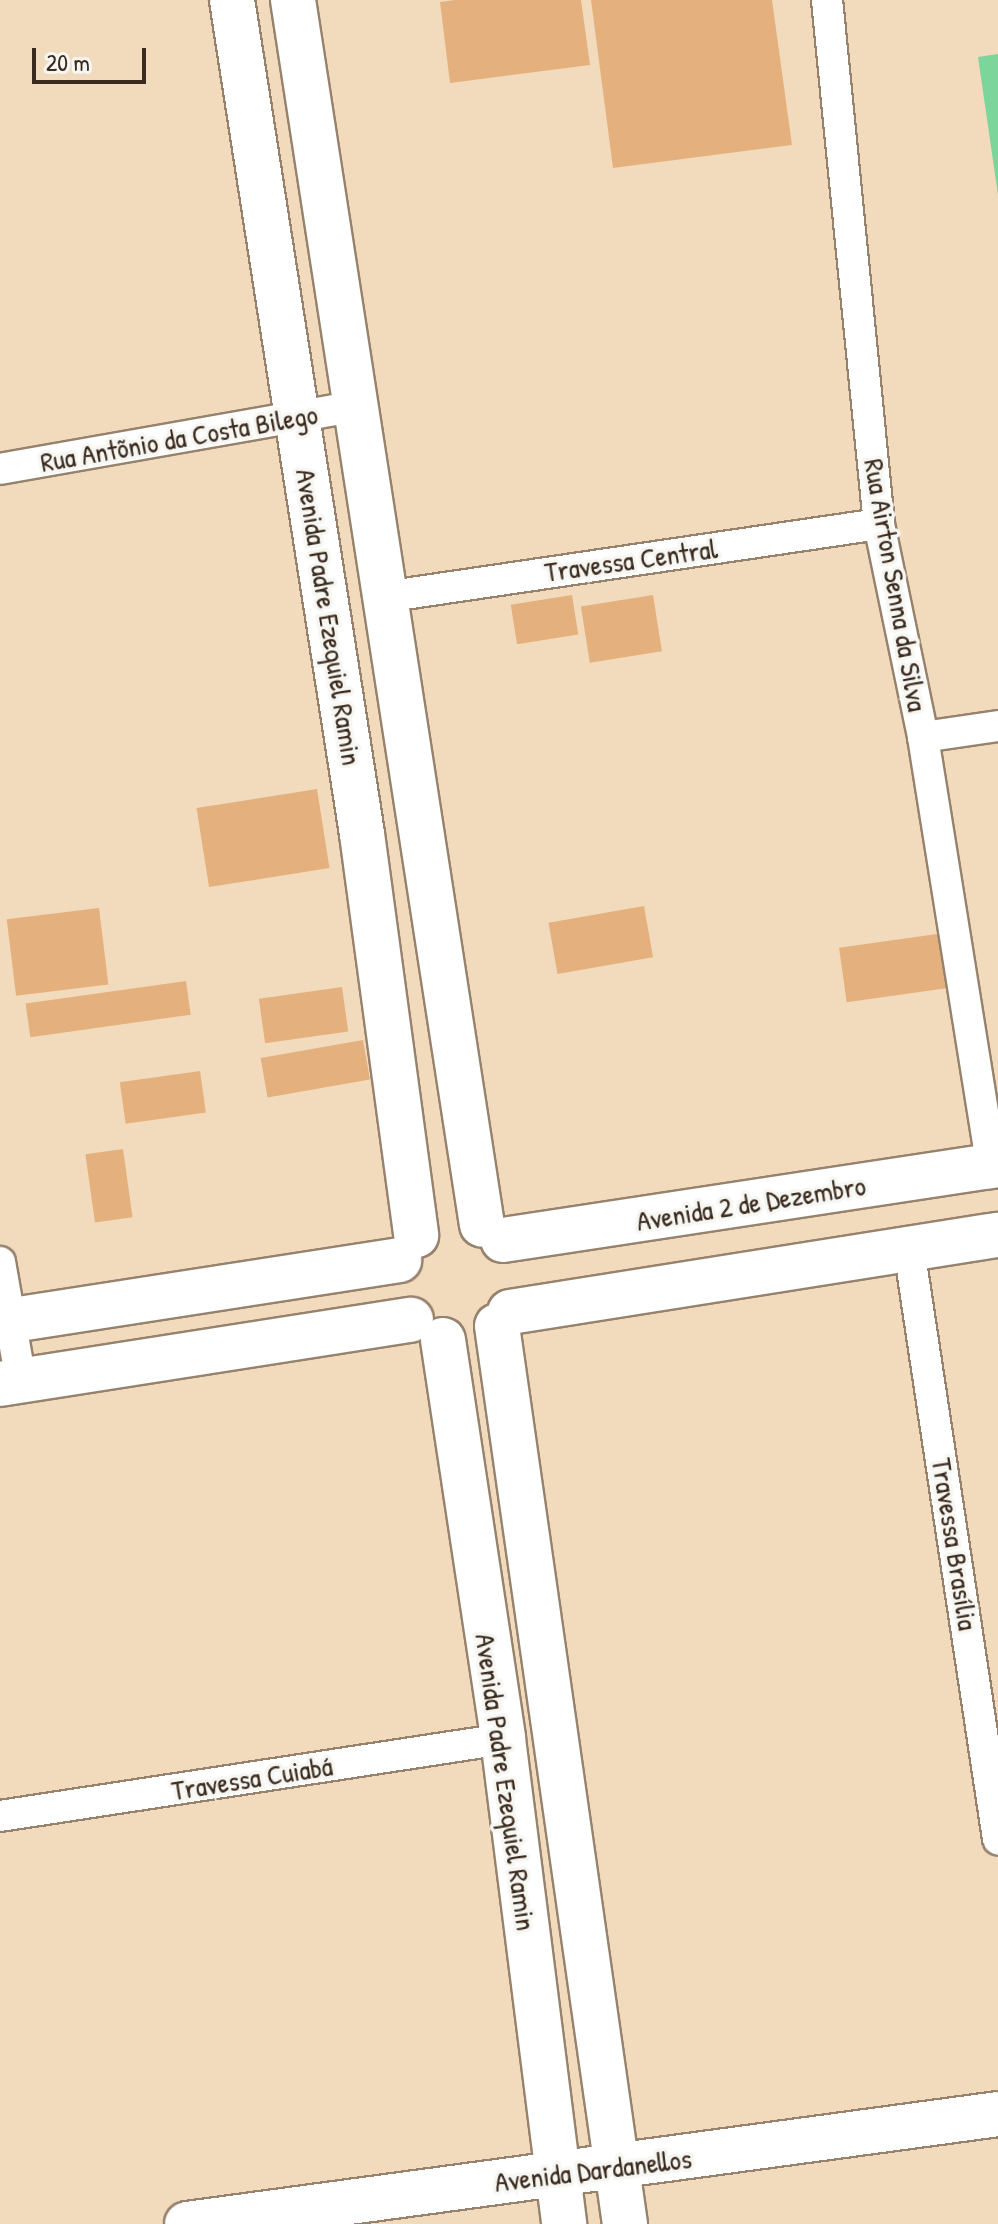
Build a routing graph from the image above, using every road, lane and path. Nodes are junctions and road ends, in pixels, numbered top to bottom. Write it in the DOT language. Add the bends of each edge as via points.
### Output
graph roads {
  1 [pos="232,0"];
  2 [pos="293,0"];
  3 [pos="827,0"];
  4 [pos="357,406"];
  5 [pos="298,418"];
  6 [pos="0,469"];
  7 [pos="879,524"];
  8 [pos="384,597"];
  9 [pos="998,726"];
  10 [pos="923,737"];
  11 [pos="995,1166"];
  12 [pos="492,1232"];
  13 [pos="998,1235"];
  14 [pos="408,1248"];
  15 [pos="909,1249"];
  16 [pos="0,1262"];
  17 [pos="504,1319"];
  18 [pos="4,1322"];
  19 [pos="427,1330"];
  20 [pos="10,1382"];
  21 [pos="986,1668"];
  22 [pos="503,1739"];
  23 [pos="0,1816"];
  24 [pos="998,1839"];
  25 [pos="998,2114"];
  26 [pos="617,2168"];
  27 [pos="556,2174"];
  28 [pos="187,2224"];
  29 [pos="564,2224"];
  30 [pos="625,2224"];
  1 -- 5 [label="street, Avenida Padre Ezequiel Ramin"];
  2 -- 4 [label="street, Avenida Padre Ezequiel Ramin"];
  3 -- 7 [label="street, Rua Airton Senna da Silva"];
  4 -- 5 [label="street, Rua Antõnio da Costa Bilego"];
  4 -- 8 [label="street, Avenida Padre Ezequiel Ramin"];
  5 -- 6 [label="street, Rua Antõnio da Costa Bilego"];
  5 -- 14 [label="street, Avenida Padre Ezequiel Ramin" via="362,834"];
  7 -- 8 [label="street, Travessa Central"];
  7 -- 10 [label="street, Rua Airton Senna da Silva"];
  8 -- 12 [label="street, Avenida Padre Ezequiel Ramin"];
  9 -- 10 [label="street"];
  10 -- 11 [label="street, Rua Airton Senna da Silva"];
  11 -- 12 [label="street, Avenida 2 de Dezembro"];
  12 -- 14 [label="street" via="465,1220"];
  12 -- 17 [label="street" via="518,1275"];
  13 -- 15 [label="street"];
  14 -- 18 [label="street"];
  14 -- 19 [label="street" via="396,1281"];
  15 -- 17 [label="street"];
  15 -- 21 [label="street, Travessa Brasília"];
  16 -- 18 [label="street"];
  17 -- 19 [label="street" via="481,1337"];
  17 -- 26 [label="street"];
  18 -- 20 [label="street"];
  19 -- 20 [label="street"];
  19 -- 22 [label="street, Avenida Padre Ezequiel Ramin"];
  21 -- 24 [label="street, Travessa Brasília"];
  22 -- 23 [label="street, Travessa Cuiabá"];
  22 -- 27 [label="street, Avenida Padre Ezequiel Ramin"];
  25 -- 26 [label="street, Avenida Dardanellos"];
  26 -- 27 [label="street, Avenida Dardanellos"];
  26 -- 30 [label="street"];
  27 -- 28 [label="street, Avenida Dardanellos"];
  27 -- 29 [label="street, Avenida Padre Ezequiel Ramin"];
}
